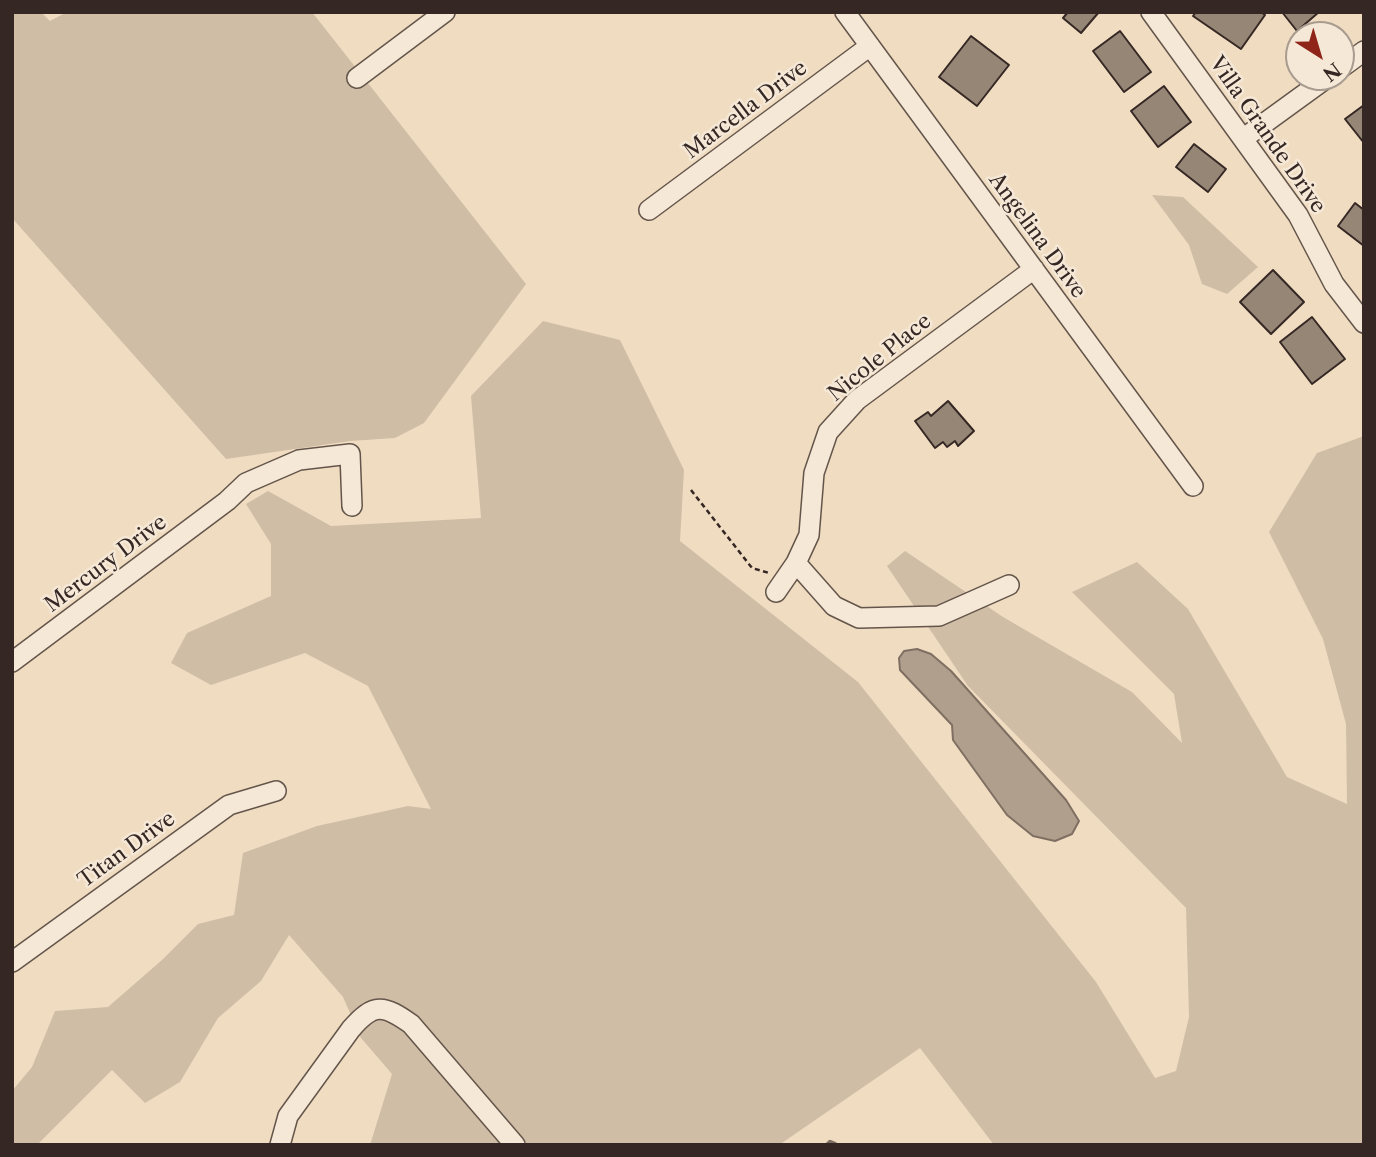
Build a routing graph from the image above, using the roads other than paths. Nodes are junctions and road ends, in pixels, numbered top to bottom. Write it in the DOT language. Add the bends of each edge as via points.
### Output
graph roads {
  1 [pos="445,12"];
  2 [pos="845,12"];
  3 [pos="1150,12"];
  4 [pos="870,46"];
  5 [pos="357,78"];
  6 [pos="1309,91"];
  7 [pos="1244,138"];
  8 [pos="649,210"];
  9 [pos="1034,269"];
  10 [pos="1364,323"];
  11 [pos="1193,486"];
  12 [pos="352,506"];
  13 [pos="796,563"];
  14 [pos="1009,585"];
  15 [pos="769,587"];
  16 [pos="12,662"];
  17 [pos="276,791"];
  18 [pos="12,962"];
  19 [pos="280,1145"];
  20 [pos="515,1145"];
  1 -- 5 [label="street"];
  2 -- 4 [label="street, Angelina Drive"];
  3 -- 7 [label="street, Villa Grande Drive"];
  4 -- 8 [label="street, Marcella Drive"];
  4 -- 9 [label="street, Angelina Drive"];
  6 -- 7 [label="street"];
  7 -- 10 [label="street, Villa Grande Drive" via="1298,215 1334,284"];
  9 -- 11 [label="street, Angelina Drive"];
  9 -- 13 [label="street, Nicole Place" via="857,400 828,432 814,473 809,535"];
  12 -- 16 [label="street, Mercury Drive" via="350,454 299,460 246,483"];
  13 -- 14 [label="street" via="835,606 859,618 939,616"];
  13 -- 15 [label="street, Nicole Place"];
  17 -- 18 [label="street, Titan Drive" via="229,805"];
  19 -- 20 [label="street" via="288,1116 360,1018 375,1010 391,1010 411,1024"];
}
